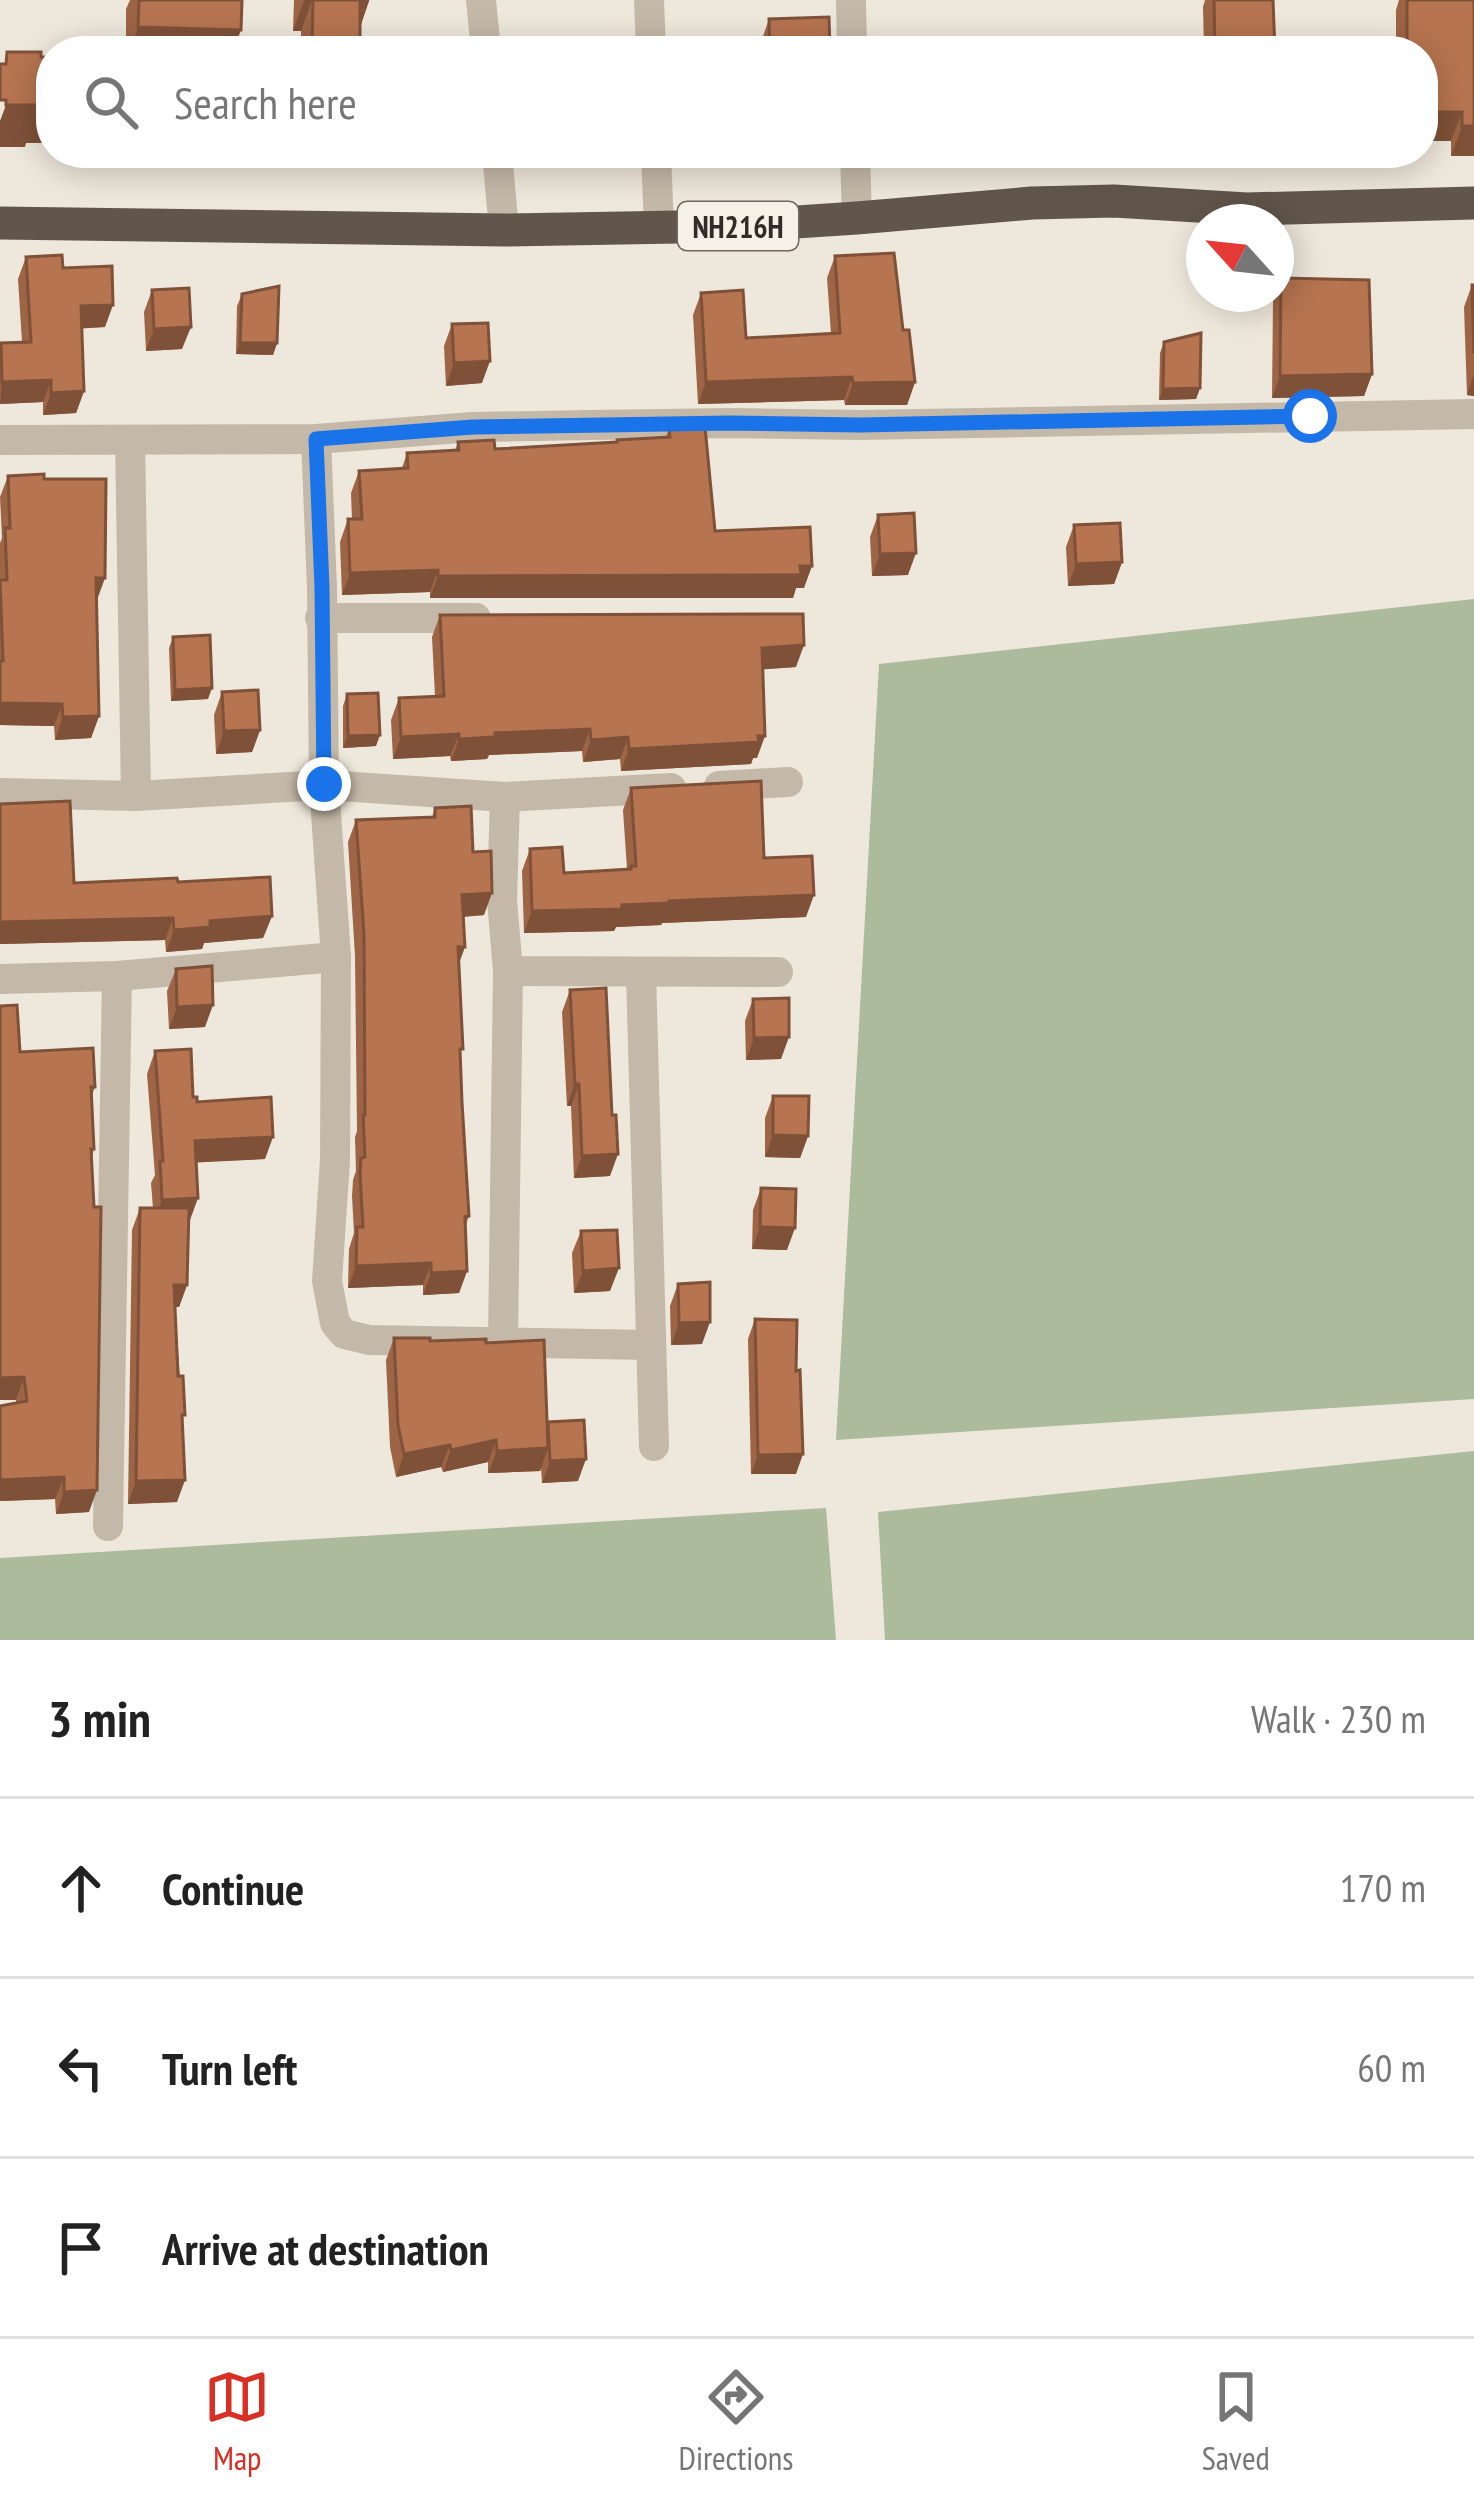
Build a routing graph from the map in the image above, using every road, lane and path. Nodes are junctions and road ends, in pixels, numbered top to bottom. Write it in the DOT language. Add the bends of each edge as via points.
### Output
graph roads {
  1 [pos="481,0"];
  2 [pos="649,0"];
  3 [pos="851,0"];
  4 [pos="485,36"];
  5 [pos="650,36"];
  6 [pos="852,36"];
  7 [pos="499,168"];
  8 [pos="657,168"];
  9 [pos="855,168"];
  10 [pos="1474,203"];
  11 [pos="857,218"];
  12 [pos="0,223"];
  13 [pos="659,227"];
  14 [pos="505,230"];
  15 [pos="1474,414"];
  16 [pos="316,439"];
  17 [pos="0,440"];
  18 [pos="130,440"];
  19 [pos="320,618"];
  20 [pos="507,618"];
  21 [pos="788,782"];
  22 [pos="324,784"];
  23 [pos="0,793"];
  24 [pos="136,796"];
  25 [pos="505,797"];
  26 [pos="336,958"];
  27 [pos="508,971"];
  28 [pos="778,972"];
  29 [pos="641,973"];
  30 [pos="117,976"];
  31 [pos="0,979"];
  32 [pos="503,1342"];
  33 [pos="651,1345"];
  34 [pos="654,1446"];
  35 [pos="108,1526"];
  1 -- 4 [label="street"];
  2 -- 5 [label="street"];
  3 -- 6 [label="street"];
  7 -- 14 [label="street"];
  8 -- 13 [label="street"];
  9 -- 11 [label="street"];
  10 -- 11 [label="highway, NH216H" via="1247,209 1032,202"];
  11 -- 13 [label="highway, NH216H"];
  12 -- 14 [label="highway, NH216H"];
  13 -- 14 [label="highway, NH216H"];
  15 -- 16 [label="street" via="496,426"];
  16 -- 18 [label="street"];
  16 -- 19 [label="street"];
  17 -- 18 [label="street"];
  18 -- 24 [label="street"];
  19 -- 20 [label="street"];
  19 -- 22 [label="street"];
  21 -- 25 [label="street"];
  22 -- 24 [label="street"];
  22 -- 25 [label="street"];
  22 -- 26 [label="street"];
  23 -- 24 [label="street"];
  25 -- 27 [label="street"];
  26 -- 30 [label="street"];
  26 -- 32 [label="street" via="327,1281 335,1323 369,1340"];
  27 -- 29 [label="street"];
  27 -- 32 [label="street"];
  28 -- 29 [label="street"];
  29 -- 33 [label="street"];
  30 -- 31 [label="street"];
  30 -- 35 [label="street"];
  32 -- 33 [label="street"];
  33 -- 34 [label="street"];
}
